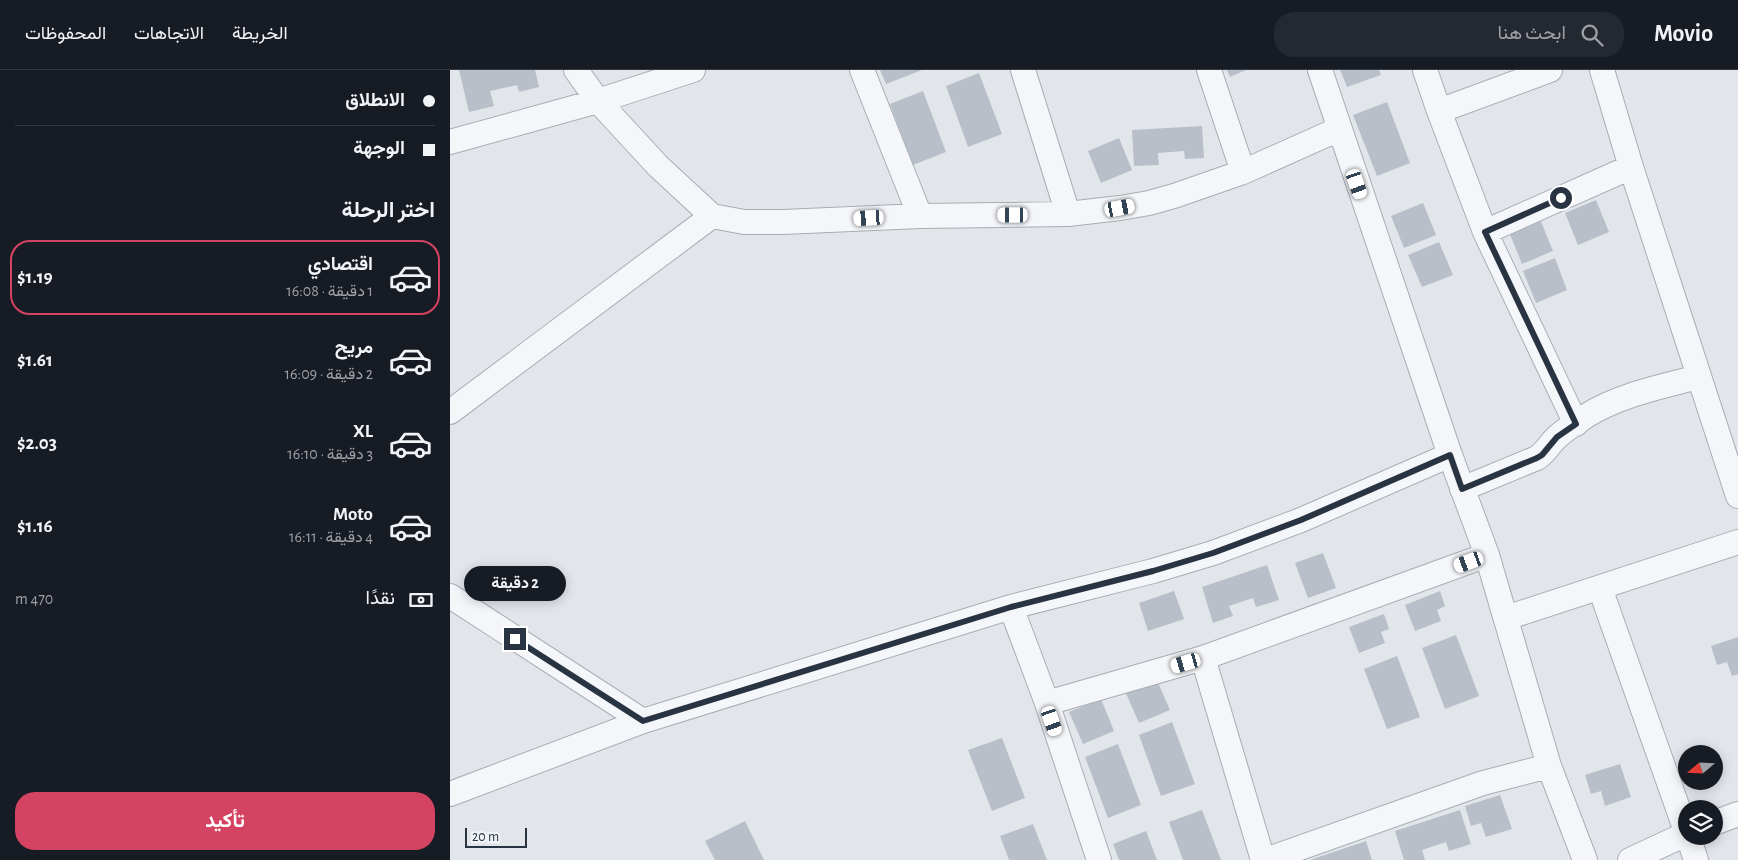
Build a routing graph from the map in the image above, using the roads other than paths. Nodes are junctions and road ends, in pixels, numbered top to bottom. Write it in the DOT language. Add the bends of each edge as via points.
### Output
graph roads {
  1 [pos="576,70"];
  2 [pos="693,70"];
  3 [pos="862,70"];
  4 [pos="1023,70"];
  5 [pos="1209,70"];
  6 [pos="1320,70"];
  7 [pos="1425,70"];
  8 [pos="1550,70"];
  9 [pos="1602,70"];
  10 [pos="598,100"];
  11 [pos="1439,111"];
  12 [pos="1339,129"];
  13 [pos="450,142"];
  14 [pos="1631,167"];
  15 [pos="1243,172"];
  16 [pos="1068,214"];
  17 [pos="712,216"];
  18 [pos="920,216"];
  19 [pos="1485,232"];
  20 [pos="1698,377"];
  21 [pos="450,412"];
  22 [pos="1576,424"];
  23 [pos="1450,455"];
  24 [pos="1462,489"];
  25 [pos="1738,496"];
  26 [pos="1738,542"];
  27 [pos="1487,555"];
  28 [pos="1600,588"];
  29 [pos="450,596"];
  30 [pos="1011,607"];
  31 [pos="1506,618"];
  32 [pos="1203,658"];
  33 [pos="1046,703"];
  34 [pos="643,721"];
  35 [pos="1549,766"];
  36 [pos="450,794"];
  37 [pos="1678,809"];
  38 [pos="1738,814"];
  39 [pos="1723,820"];
  40 [pos="1678,838"];
  41 [pos="1691,845"];
  42 [pos="1100,860"];
  43 [pos="1264,860"];
  44 [pos="1585,860"];
  45 [pos="1630,860"];
  46 [pos="1696,860"];
  1 -- 10 [label="street"];
  2 -- 10 [label="street"];
  3 -- 18 [label="street"];
  4 -- 16 [label="street"];
  5 -- 15 [label="street"];
  6 -- 12 [label="street"];
  7 -- 11 [label="street"];
  8 -- 11 [label="street"];
  9 -- 14 [label="street"];
  10 -- 13 [label="street"];
  10 -- 17 [label="street" via="658,166"];
  11 -- 19 [label="street"];
  12 -- 15 [label="street"];
  12 -- 23 [label="street"];
  14 -- 19 [label="street"];
  14 -- 20 [label="street"];
  15 -- 16 [label="street" via="1149,203"];
  16 -- 18 [label="street"];
  17 -- 18 [label="street" via="744,222"];
  17 -- 21 [label="street"];
  19 -- 22 [label="street"];
  20 -- 22 [label="street" via="1618,400"];
  20 -- 25 [label="street"];
  22 -- 24 [label="street" via="1557,437 1537,458"];
  23 -- 24 [label="street"];
  23 -- 30 [label="street" via="1301,520 1213,553"];
  24 -- 27 [label="street"];
  26 -- 28 [label="street"];
  27 -- 31 [label="street"];
  27 -- 32 [label="street"];
  28 -- 31 [label="street"];
  28 -- 37 [label="street"];
  29 -- 34 [label="street"];
  30 -- 33 [label="street"];
  30 -- 34 [label="street"];
  31 -- 35 [label="street"];
  32 -- 33 [label="street"];
  32 -- 43 [label="street"];
  33 -- 42 [label="street"];
  34 -- 36 [label="street"];
  35 -- 43 [label="street" via="1483,783"];
  35 -- 44 [label="street"];
  38 -- 39 [label="street"];
  40 -- 45 [label="street"];
  41 -- 46 [label="street"];
}
